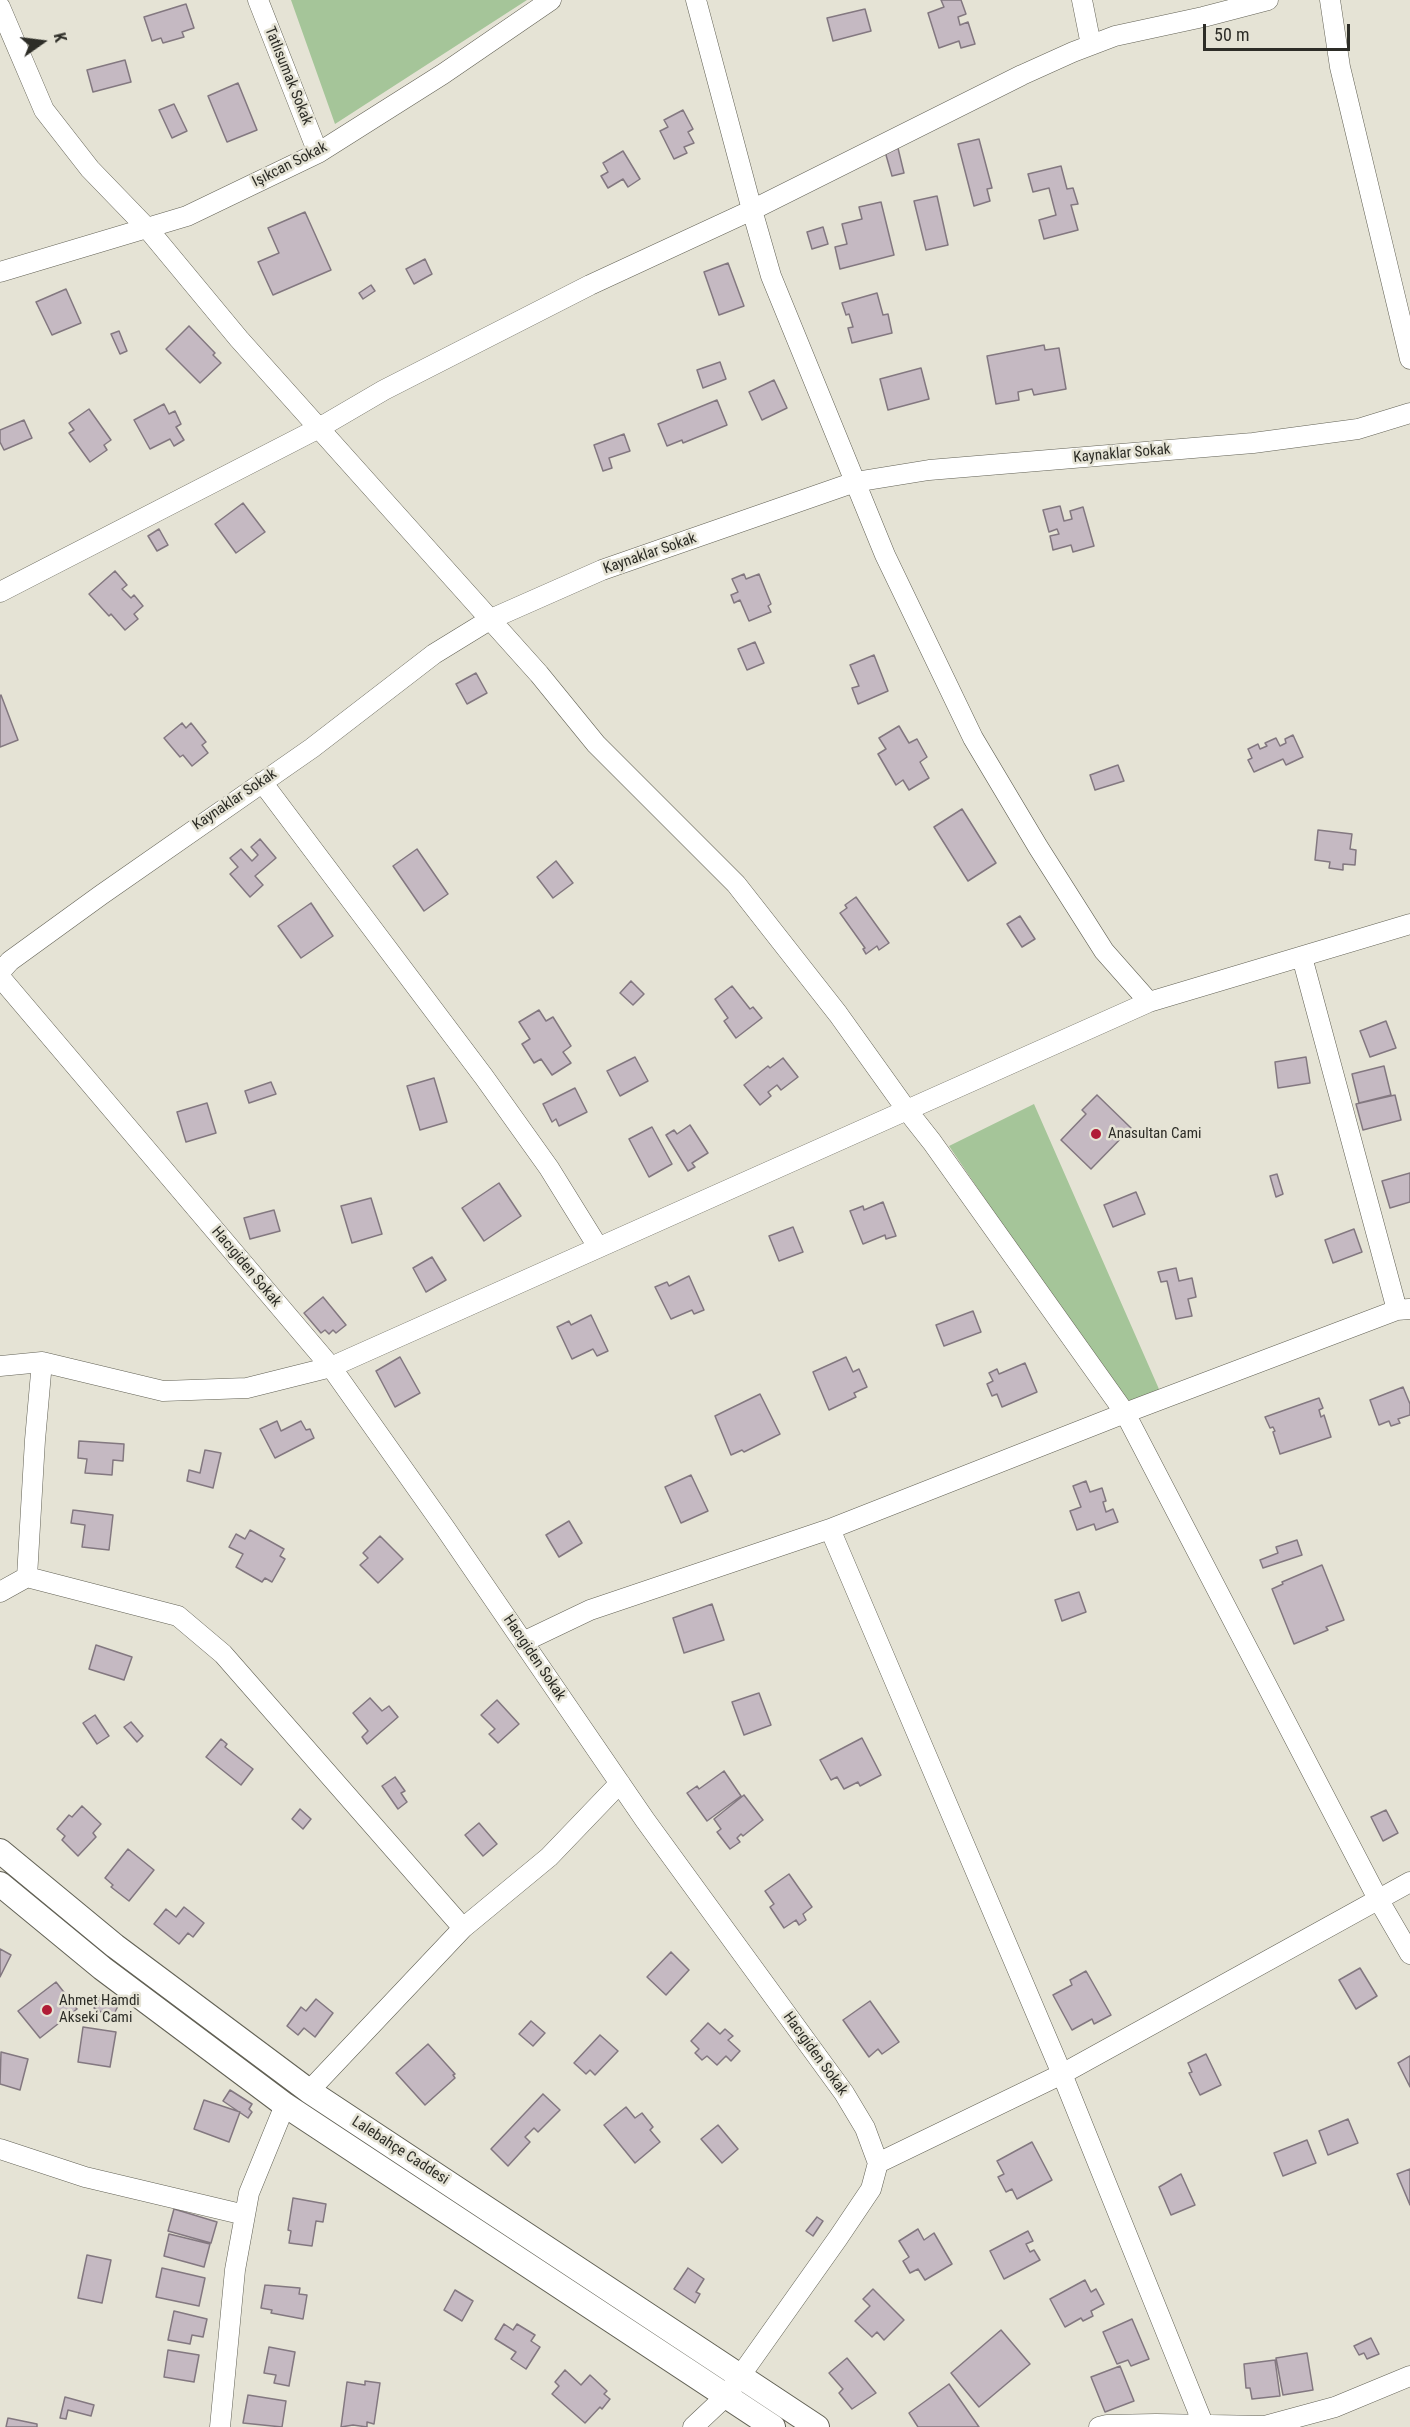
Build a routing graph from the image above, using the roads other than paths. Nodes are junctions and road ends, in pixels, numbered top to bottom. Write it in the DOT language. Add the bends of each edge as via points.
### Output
graph roads {
  1 [pos="258,0"];
  2 [pos="551,0"];
  3 [pos="696,0"];
  4 [pos="1083,0"];
  5 [pos="1268,0"];
  6 [pos="1330,0"];
  7 [pos="0,7"];
  8 [pos="1091,45"];
  9 [pos="318,153"];
  10 [pos="752,210"];
  11 [pos="147,228"];
  12 [pos="0,272"];
  13 [pos="1410,359"];
  14 [pos="1410,414"];
  15 [pos="319,428"];
  16 [pos="855,482"];
  17 [pos="0,592"];
  18 [pos="491,619"];
  19 [pos="262,782"];
  20 [pos="1410,924"];
  21 [pos="1302,957"];
  22 [pos="0,974"];
  23 [pos="1149,1002"];
  24 [pos="906,1109"];
  25 [pos="598,1246"];
  26 [pos="1403,1309"];
  27 [pos="42,1362"];
  28 [pos="0,1366"];
  29 [pos="331,1367"];
  30 [pos="1125,1413"];
  31 [pos="830,1529"];
  32 [pos="27,1577"];
  33 [pos="0,1592"];
  34 [pos="524,1642"];
  35 [pos="620,1783"];
  36 [pos="0,1851"];
  37 [pos="1410,1882"];
  38 [pos="0,1884"];
  39 [pos="1378,1899"];
  40 [pos="463,1928"];
  41 [pos="1410,1954"];
  42 [pos="1062,2074"];
  43 [pos="309,2091"];
  44 [pos="285,2105"];
  45 [pos="0,2149"];
  46 [pos="878,2163"];
  47 [pos="245,2215"];
  48 [pos="741,2375"];
  49 [pos="1410,2376"];
  50 [pos="726,2396"];
  51 [pos="1204,2426"];
  52 [pos="220,2427"];
  53 [pos="693,2427"];
  54 [pos="773,2427"];
  55 [pos="817,2427"];
  56 [pos="1099,2427"];
  1 -- 9 [label="street, Tatlısumak Sokak"];
  2 -- 9 [label="street, Işıkcan Sokak"];
  3 -- 10 [label="street"];
  4 -- 8 [label="street"];
  5 -- 8 [label="street"];
  6 -- 13 [label="street" via="1340,67"];
  7 -- 11 [label="street" via="44,110 90,169"];
  8 -- 10 [label="street" via="1022,75"];
  9 -- 11 [label="street, Işıkcan Sokak" via="187,216"];
  10 -- 15 [label="street" via="590,285 384,390"];
  10 -- 16 [label="street" via="771,276"];
  11 -- 12 [label="street, Işıkcan Sokak"];
  11 -- 15 [label="street" via="238,339"];
  14 -- 16 [label="street, Kaynaklar Sokak" via="1359,429 1253,442 929,470"];
  15 -- 17 [label="street"];
  15 -- 18 [label="street"];
  16 -- 18 [label="street, Kaynaklar Sokak" via="602,570"];
  16 -- 23 [label="street" via="885,555 974,738 1104,951"];
  18 -- 19 [label="street, Kaynaklar Sokak" via="434,654"];
  18 -- 24 [label="street" via="596,744 736,884 838,1014"];
  19 -- 22 [label="street, Kaynaklar Sokak" via="101,894 10,961"];
  19 -- 25 [label="street" via="484,1077"];
  20 -- 21 [label="street"];
  21 -- 23 [label="street"];
  21 -- 26 [label="street"];
  22 -- 29 [label="street, Hacıgiden Sokak"];
  23 -- 24 [label="street"];
  24 -- 25 [label="street"];
  24 -- 30 [label="street"];
  25 -- 29 [label="street"];
  26 -- 30 [label="street"];
  27 -- 28 [label="street"];
  27 -- 29 [label="street" via="163,1391 247,1388"];
  27 -- 32 [label="street"];
  29 -- 34 [label="street, Hacıgiden Sokak"];
  30 -- 31 [label="street"];
  30 -- 39 [label="street"];
  31 -- 34 [label="street" via="590,1610"];
  31 -- 42 [label="street"];
  32 -- 33 [label="street"];
  32 -- 40 [label="street" via="178,1616 224,1654"];
  34 -- 35 [label="street, Hacıgiden Sokak"];
  35 -- 40 [label="street" via="549,1857"];
  35 -- 46 [label="street, Hacıgiden Sokak" via="844,2093 865,2128"];
  36 -- 43 [label="street, Lalebahçe Caddesi" via="115,1946"];
  37 -- 39 [label="street"];
  38 -- 44 [label="street, Lalebahçe Caddesi" via="102,1968"];
  39 -- 41 [label="street"];
  39 -- 42 [label="street"];
  40 -- 43 [label="street"];
  42 -- 46 [label="street"];
  42 -- 51 [label="street"];
  43 -- 48 [label="street, Lalebahçe Caddesi"];
  44 -- 47 [label="street" via="249,2193"];
  44 -- 50 [label="street, Lalebahçe Caddesi"];
  45 -- 47 [label="street" via="85,2177"];
  46 -- 48 [label="street" via="871,2189"];
  47 -- 52 [label="street" via="235,2270"];
  48 -- 50 [label="street"];
  48 -- 55 [label="street, Lalebahçe Caddesi"];
  49 -- 51 [label="street" via="1335,2407 1265,2426"];
  50 -- 53 [label="street"];
  50 -- 54 [label="street, Lalebahçe Caddesi"];
  51 -- 56 [label="street"];
}
